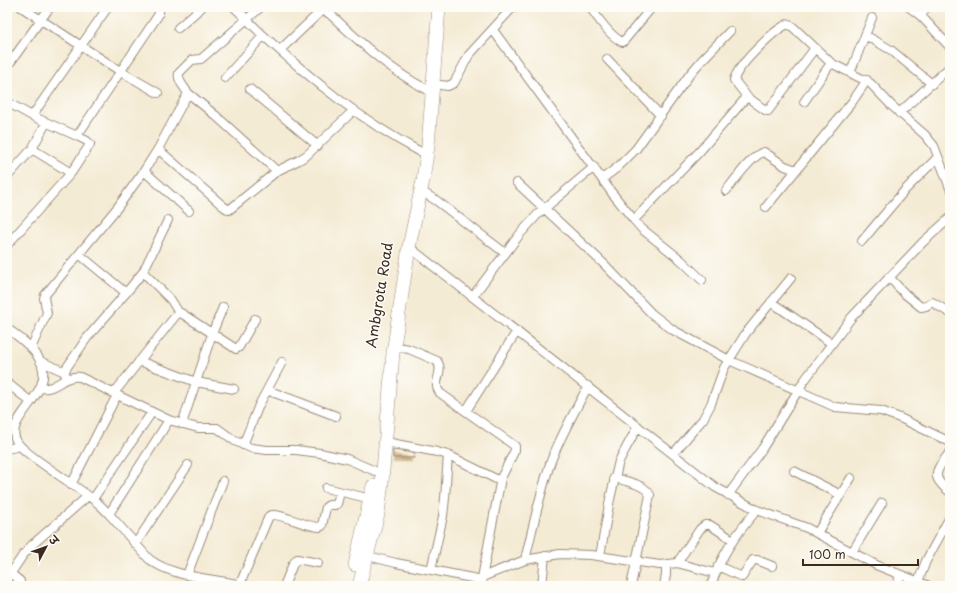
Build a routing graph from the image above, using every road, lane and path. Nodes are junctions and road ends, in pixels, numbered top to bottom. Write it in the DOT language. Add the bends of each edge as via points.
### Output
graph roads {
  1 [pos="20,7"];
  2 [pos="50,7"];
  3 [pos="108,7"];
  4 [pos="156,7"];
  5 [pos="202,7"];
  6 [pos="234,7"];
  7 [pos="261,7"];
  8 [pos="432,7"];
  9 [pos="439,7"];
  10 [pos="513,7"];
  11 [pos="590,7"];
  12 [pos="652,7"];
  13 [pos="909,7"];
  14 [pos="926,7"];
  15 [pos="921,16"];
  16 [pos="872,18"];
  17 [pos="41,20"];
  18 [pos="248,20"];
  19 [pos="178,28"];
  20 [pos="493,30"];
  21 [pos="730,31"];
  22 [pos="865,35"];
  23 [pos="264,36"];
  24 [pos="82,45"];
  25 [pos="950,47"];
  26 [pos="815,48"];
  27 [pos="280,50"];
  28 [pos="607,59"];
  29 [pos="831,63"];
  30 [pos="7,67"];
  31 [pos="950,67"];
  32 [pos="120,70"];
  33 [pos="850,73"];
  34 [pos="225,78"];
  35 [pos="867,80"];
  36 [pos="932,84"];
  37 [pos="429,86"];
  38 [pos="250,89"];
  39 [pos="158,93"];
  40 [pos="188,93"];
  41 [pos="746,96"];
  42 [pos="7,102"];
  43 [pos="804,102"];
  44 [pos="354,110"];
  45 [pos="900,113"];
  46 [pos="32,116"];
  47 [pos="661,116"];
  48 [pos="46,122"];
  49 [pos="77,136"];
  50 [pos="318,146"];
  51 [pos="158,148"];
  52 [pos="32,149"];
  53 [pos="419,151"];
  54 [pos="938,157"];
  55 [pos="594,167"];
  56 [pos="144,170"];
  57 [pos="796,170"];
  58 [pos="277,171"];
  59 [pos="9,173"];
  60 [pos="70,173"];
  61 [pos="602,179"];
  62 [pos="517,183"];
  63 [pos="950,188"];
  64 [pos="421,191"];
  65 [pos="726,191"];
  66 [pos="766,207"];
  67 [pos="544,208"];
  68 [pos="189,211"];
  69 [pos="950,218"];
  70 [pos="168,220"];
  71 [pos="634,220"];
  72 [pos="862,241"];
  73 [pos="7,245"];
  74 [pos="412,249"];
  75 [pos="505,253"];
  76 [pos="79,254"];
  77 [pos="143,272"];
  78 [pos="889,277"];
  79 [pos="791,278"];
  80 [pos="702,280"];
  81 [pos="126,293"];
  82 [pos="472,296"];
  83 [pos="771,302"];
  84 [pos="223,306"];
  85 [pos="179,313"];
  86 [pos="950,313"];
  87 [pos="255,319"];
  88 [pos="7,328"];
  89 [pos="517,331"];
  90 [pos="212,334"];
  91 [pos="831,343"];
  92 [pos="398,347"];
  93 [pos="31,348"];
  94 [pos="729,360"];
  95 [pos="40,361"];
  96 [pos="139,361"];
  97 [pos="282,362"];
  98 [pos="66,375"];
  99 [pos="196,382"];
  100 [pos="7,383"];
  101 [pos="588,386"];
  102 [pos="41,388"];
  103 [pos="234,389"];
  104 [pos="267,390"];
  105 [pos="798,390"];
  106 [pos="116,394"];
  107 [pos="31,402"];
  108 [pos="466,411"];
  109 [pos="152,412"];
  110 [pos="336,416"];
  111 [pos="169,420"];
  112 [pos="182,424"];
  113 [pos="638,426"];
  114 [pos="10,434"];
  115 [pos="950,442"];
  116 [pos="391,443"];
  117 [pos="243,445"];
  118 [pos="20,446"];
  119 [pos="7,449"];
  120 [pos="950,452"];
  121 [pos="673,454"];
  122 [pos="448,455"];
  123 [pos="188,465"];
  124 [pos="375,471"];
  125 [pos="794,471"];
  126 [pos="614,478"];
  127 [pos="851,478"];
  128 [pos="223,481"];
  129 [pos="500,481"];
  130 [pos="71,485"];
  131 [pos="326,488"];
  132 [pos="340,492"];
  133 [pos="950,492"];
  134 [pos="728,495"];
  135 [pos="840,495"];
  136 [pos="91,497"];
  137 [pos="371,499"];
  138 [pos="882,503"];
  139 [pos="757,510"];
  140 [pos="110,514"];
  141 [pos="950,517"];
  142 [pos="817,533"];
  143 [pos="733,540"];
  144 [pos="136,543"];
  145 [pos="852,552"];
  146 [pos="545,556"];
  147 [pos="600,556"];
  148 [pos="372,557"];
  149 [pos="525,560"];
  150 [pos="636,561"];
  151 [pos="318,563"];
  152 [pos="676,563"];
  153 [pos="666,565"];
  154 [pos="772,566"];
  155 [pos="716,569"];
  156 [pos="431,570"];
  157 [pos="9,573"];
  158 [pos="187,575"];
  159 [pos="900,575"];
  160 [pos="482,582"];
  161 [pos="218,583"];
  162 [pos="923,584"];
  163 [pos="243,585"];
  164 [pos="20,586"];
  165 [pos="284,586"];
  166 [pos="350,586"];
  167 [pos="359,586"];
  168 [pos="365,586"];
  169 [pos="542,586"];
  170 [pos="631,586"];
  171 [pos="664,586"];
  172 [pos="711,586"];
  173 [pos="897,586"];
  1 -- 17 [label="street"];
  2 -- 17 [label="street"];
  3 -- 24 [label="street"];
  4 -- 32 [label="street" via="159,14"];
  5 -- 19 [label="street"];
  6 -- 18 [label="street"];
  7 -- 18 [label="street"];
  8 -- 37 [label="main road, Ambgrota Road"];
  9 -- 37 [label="main road"];
  10 -- 20 [label="street"];
  11 -- 12 [label="street" via="598,19 623,42"];
  13 -- 15 [label="street"];
  14 -- 15 [label="street"];
  15 -- 25 [label="street"];
  16 -- 22 [label="street"];
  17 -- 24 [label="street"];
  17 -- 30 [label="street"];
  18 -- 23 [label="street"];
  18 -- 40 [label="street" via="201,59 192,60 179,73 179,80"];
  20 -- 37 [label="street" via="469,55 454,83 448,86"];
  20 -- 55 [label="street"];
  21 -- 47 [label="street" via="702,60"];
  22 -- 33 [label="street"];
  22 -- 36 [label="street" via="891,50"];
  23 -- 27 [label="street"];
  23 -- 34 [label="street"];
  24 -- 32 [label="street"];
  24 -- 46 [label="street"];
  26 -- 29 [label="street"];
  26 -- 41 [label="street" via="768,111"];
  26 -- 41 [label="street" via="791,25 784,25 753,53 736,74 735,82"];
  27 -- 37 [label="street" via="324,11 403,77"];
  27 -- 44 [label="street"];
  28 -- 47 [label="street"];
  29 -- 33 [label="street"];
  29 -- 43 [label="street"];
  31 -- 36 [label="street"];
  32 -- 39 [label="street"];
  32 -- 49 [label="street"];
  33 -- 35 [label="street"];
  35 -- 45 [label="street"];
  35 -- 57 [label="street"];
  36 -- 45 [label="street"];
  37 -- 53 [label="main road, Ambgrota Road"];
  37 -- 64 [label="main road" via="428,146"];
  38 -- 50 [label="street"];
  40 -- 51 [label="street"];
  40 -- 58 [label="street"];
  41 -- 71 [label="street" via="700,151"];
  42 -- 46 [label="street"];
  44 -- 50 [label="street"];
  44 -- 53 [label="street" via="392,137"];
  45 -- 54 [label="street" via="929,140"];
  46 -- 48 [label="street"];
  47 -- 61 [label="street" via="628,158"];
  48 -- 49 [label="street"];
  48 -- 52 [label="street"];
  49 -- 60 [label="street" via="90,144"];
  50 -- 58 [label="street" via="299,160"];
  51 -- 56 [label="street"];
  51 -- 58 [label="street" via="228,209"];
  52 -- 59 [label="street"];
  52 -- 60 [label="street"];
  53 -- 124 [label="main road, Ambgrota Road" via="387,339"];
  54 -- 63 [label="street"];
  54 -- 72 [label="street" via="904,190"];
  55 -- 61 [label="street"];
  55 -- 67 [label="street"];
  56 -- 68 [label="street"];
  56 -- 76 [label="street"];
  57 -- 65 [label="street" via="762,152"];
  57 -- 66 [label="street"];
  60 -- 73 [label="street"];
  61 -- 71 [label="street"];
  62 -- 67 [label="street"];
  64 -- 74 [label="main road"];
  64 -- 75 [label="street"];
  67 -- 75 [label="street"];
  67 -- 94 [label="street" via="604,264 660,322"];
  69 -- 78 [label="street"];
  70 -- 77 [label="street"];
  71 -- 80 [label="street"];
  74 -- 82 [label="street"];
  74 -- 92 [label="street"];
  74 -- 167 [label="main road" via="392,359 385,462 379,504"];
  75 -- 82 [label="street"];
  76 -- 81 [label="street"];
  76 -- 93 [label="street" via="45,295 47,313"];
  77 -- 81 [label="street"];
  77 -- 85 [label="street" via="171,300"];
  78 -- 86 [label="street" via="921,307 932,302"];
  78 -- 91 [label="street"];
  79 -- 83 [label="street"];
  81 -- 98 [label="street" via="87,338"];
  82 -- 89 [label="street"];
  83 -- 91 [label="street"];
  83 -- 94 [label="street" via="746,333"];
  84 -- 90 [label="street"];
  85 -- 90 [label="street"];
  85 -- 96 [label="street"];
  87 -- 90 [label="street" via="237,348"];
  88 -- 93 [label="street"];
  89 -- 101 [label="street"];
  89 -- 108 [label="street"];
  90 -- 99 [label="street"];
  91 -- 105 [label="street"];
  92 -- 108 [label="street" via="437,361 440,366 436,381 438,390"];
  92 -- 116 [label="street"];
  93 -- 95 [label="street"];
  94 -- 105 [label="street"];
  94 -- 121 [label="street" via="703,419"];
  95 -- 98 [label="street"];
  95 -- 102 [label="street" via="44,372"];
  96 -- 99 [label="street"];
  96 -- 106 [label="street"];
  97 -- 104 [label="street"];
  98 -- 102 [label="street" via="51,388"];
  98 -- 106 [label="street" via="80,377"];
  99 -- 103 [label="street"];
  99 -- 112 [label="street"];
  100 -- 107 [label="street"];
  101 -- 113 [label="street"];
  101 -- 149 [label="street" via="551,462"];
  102 -- 107 [label="street"];
  104 -- 110 [label="street"];
  104 -- 117 [label="street"];
  105 -- 115 [label="street" via="835,407 881,411"];
  105 -- 134 [label="street" via="762,449"];
  106 -- 109 [label="street"];
  106 -- 130 [label="street"];
  107 -- 114 [label="street"];
  108 -- 129 [label="street" via="514,446 515,450"];
  109 -- 111 [label="street"];
  109 -- 136 [label="street"];
  111 -- 112 [label="street"];
  111 -- 140 [label="street"];
  112 -- 117 [label="street" via="198,428 217,428"];
  113 -- 121 [label="street"];
  113 -- 126 [label="street" via="619,461"];
  114 -- 118 [label="street"];
  116 -- 122 [label="street"];
  116 -- 148 [label="street" via="383,506"];
  117 -- 124 [label="street" via="260,450 296,450 326,454 347,459"];
  118 -- 119 [label="street"];
  118 -- 130 [label="street"];
  120 -- 133 [label="street" via="941,464 936,478"];
  121 -- 134 [label="street"];
  122 -- 129 [label="street"];
  122 -- 156 [label="street" via="444,510"];
  123 -- 144 [label="street"];
  124 -- 137 [label="main road, Ambgrota Road"];
  125 -- 135 [label="street"];
  126 -- 147 [label="street"];
  126 -- 150 [label="street" via="643,488 649,493"];
  127 -- 135 [label="street"];
  128 -- 158 [label="street"];
  129 -- 160 [label="street"];
  130 -- 136 [label="street"];
  131 -- 132 [label="street"];
  132 -- 137 [label="street"];
  132 -- 163 [label="street" via="337,504 326,507 320,527 276,514 269,516"];
  134 -- 139 [label="street"];
  135 -- 142 [label="street"];
  136 -- 140 [label="street"];
  136 -- 157 [label="street" via="23,555"];
  137 -- 166 [label="main road, Ambgrota Road"];
  138 -- 145 [label="street"];
  139 -- 142 [label="street"];
  139 -- 143 [label="street"];
  140 -- 144 [label="street"];
  141 -- 162 [label="street" via="926,561"];
  142 -- 145 [label="street"];
  143 -- 152 [label="street" via="710,525 705,525"];
  143 -- 155 [label="street"];
  144 -- 158 [label="street" via="154,563"];
  145 -- 159 [label="street"];
  146 -- 147 [label="street"];
  146 -- 149 [label="street"];
  146 -- 169 [label="street"];
  147 -- 150 [label="street"];
  148 -- 156 [label="street"];
  148 -- 168 [label="street"];
  149 -- 160 [label="street"];
  150 -- 153 [label="street"];
  150 -- 170 [label="street"];
  151 -- 165 [label="street" via="297,559"];
  152 -- 153 [label="street"];
  152 -- 155 [label="street"];
  153 -- 171 [label="street"];
  154 -- 155 [label="street" via="753,560 742,577"];
  155 -- 172 [label="street"];
  156 -- 160 [label="street"];
  157 -- 164 [label="street" via="18,579"];
  158 -- 161 [label="street"];
  159 -- 162 [label="street"];
  159 -- 173 [label="street"];
  161 -- 163 [label="street"];
}
